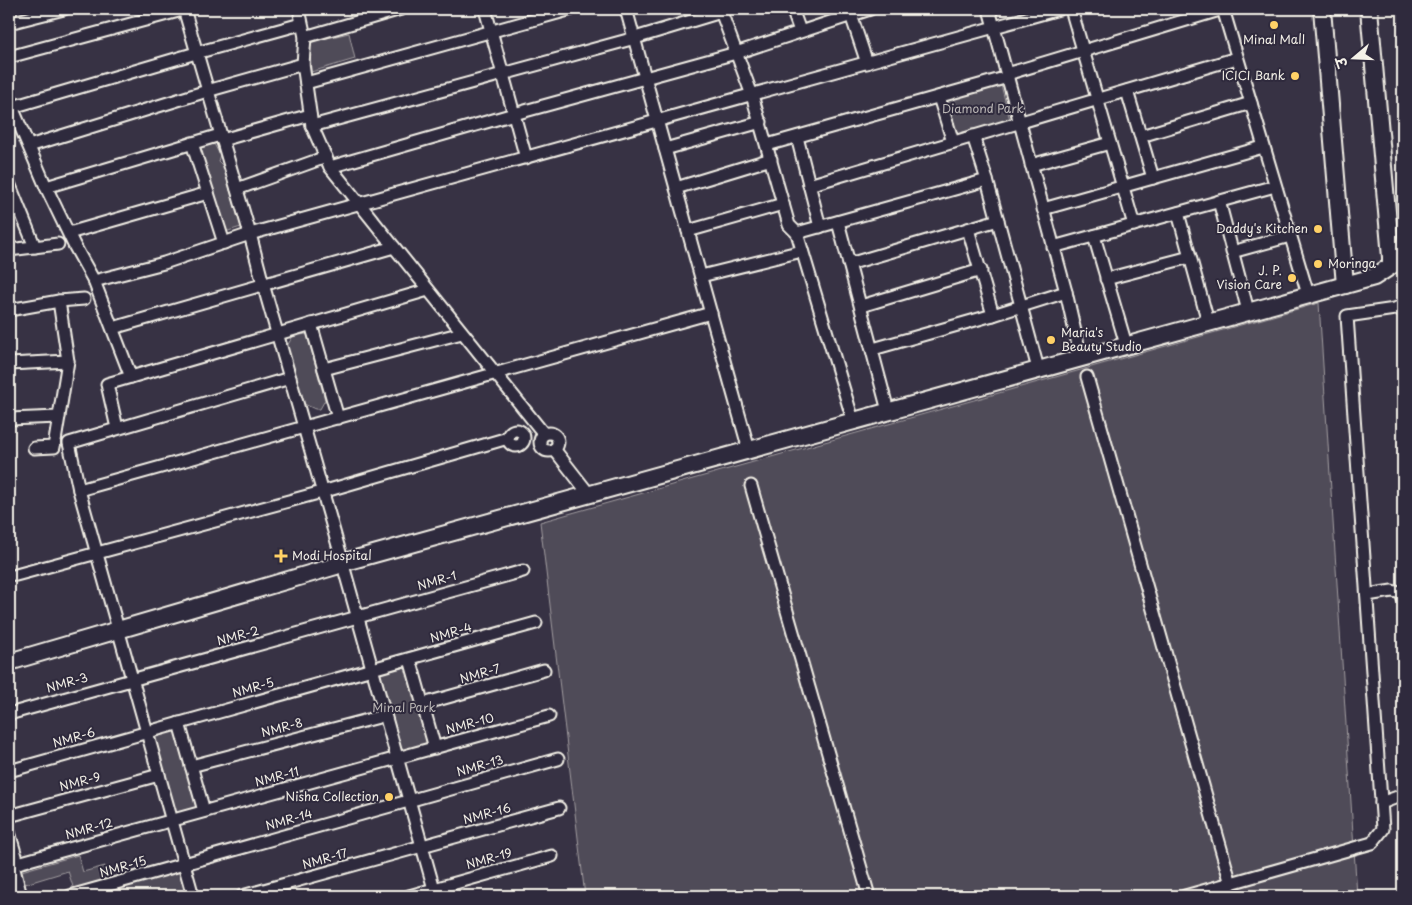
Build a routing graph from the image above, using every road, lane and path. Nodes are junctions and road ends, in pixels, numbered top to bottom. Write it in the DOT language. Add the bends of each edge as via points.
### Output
graph roads {
  1 [pos="64,9"];
  2 [pos="185,9"];
  3 [pos="299,9"];
  4 [pos="401,9"];
  5 [pos="485,9"];
  6 [pos="572,9"];
  7 [pos="626,9"];
  8 [pos="792,9"];
  9 [pos="870,9"];
  10 [pos="989,9"];
  11 [pos="1059,9"];
  12 [pos="1072,9"];
  13 [pos="1223,9"];
  14 [pos="1322,9"];
  15 [pos="1369,9"];
  16 [pos="723,10"];
  17 [pos="851,15"];
  18 [pos="9,23"];
  19 [pos="301,24"];
  20 [pos="994,27"];
  21 [pos="492,31"];
  22 [pos="800,32"];
  23 [pos="305,37"];
  24 [pos="635,38"];
  25 [pos="1084,51"];
  26 [pos="196,52"];
  27 [pos="736,53"];
  28 [pos="9,57"];
  29 [pos="1237,58"];
  30 [pos="867,63"];
  31 [pos="303,64"];
  32 [pos="503,73"];
  33 [pos="1007,76"];
  34 [pos="645,78"];
  35 [pos="306,83"];
  36 [pos="1127,90"];
  37 [pos="208,91"];
  38 [pos="9,93"];
  39 [pos="752,95"];
  40 [pos="939,97"];
  41 [pos="1098,99"];
  42 [pos="1251,103"];
  43 [pos="10,107"];
  44 [pos="514,114"];
  45 [pos="311,120"];
  46 [pos="657,122"];
  47 [pos="760,122"];
  48 [pos="1020,122"];
  49 [pos="972,136"];
  50 [pos="1141,136"];
  51 [pos="797,137"];
  52 [pos="221,138"];
  53 [pos="954,142"];
  54 [pos="1110,142"];
  55 [pos="192,143"];
  56 [pos="767,145"];
  57 [pos="29,146"];
  58 [pos="1263,147"];
  59 [pos="665,149"];
  60 [pos="526,158"];
  61 [pos="771,159"];
  62 [pos="328,162"];
  63 [pos="1031,165"];
  64 [pos="1153,178"];
  65 [pos="987,180"];
  66 [pos="9,185"];
  67 [pos="809,185"];
  68 [pos="1275,186"];
  69 [pos="46,187"];
  70 [pos="1123,187"];
  71 [pos="676,188"];
  72 [pos="237,189"];
  73 [pos="208,194"];
  74 [pos="1220,201"];
  75 [pos="783,204"];
  76 [pos="361,205"];
  77 [pos="1043,209"];
  78 [pos="1178,213"];
  79 [pos="998,220"];
  80 [pos="838,222"];
  81 [pos="1134,225"];
  82 [pos="820,227"];
  83 [pos="968,229"];
  84 [pos="688,231"];
  85 [pos="69,233"];
  86 [pos="797,233"];
  87 [pos="250,234"];
  88 [pos="1094,236"];
  89 [pos="1290,236"];
  90 [pos="224,243"];
  91 [pos="58,244"];
  92 [pos="394,247"];
  93 [pos="1054,247"];
  94 [pos="35,248"];
  95 [pos="9,250"];
  96 [pos="802,251"];
  97 [pos="1232,252"];
  98 [pos="1190,257"];
  99 [pos="849,264"];
  100 [pos="981,270"];
  101 [pos="701,276"];
  102 [pos="1106,279"];
  103 [pos="94,282"];
  104 [pos="1345,282"];
  105 [pos="263,284"];
  106 [pos="428,290"];
  107 [pos="1306,291"];
  108 [pos="1066,292"];
  109 [pos="84,299"];
  110 [pos="59,301"];
  111 [pos="1403,305"];
  112 [pos="861,306"];
  113 [pos="1021,306"];
  114 [pos="1247,307"];
  115 [pos="9,310"];
  116 [pos="711,313"];
  117 [pos="993,315"];
  118 [pos="1207,318"];
  119 [pos="311,324"];
  120 [pos="113,328"];
  121 [pos="462,333"];
  122 [pos="278,334"];
  123 [pos="1125,341"];
  124 [pos="872,349"];
  125 [pos="1080,356"];
  126 [pos="68,361"];
  127 [pos="9,364"];
  128 [pos="1037,365"];
  129 [pos="324,369"];
  130 [pos="494,374"];
  131 [pos="132,377"];
  132 [pos="1087,377"];
  133 [pos="290,378"];
  134 [pos="887,407"];
  135 [pos="58,417"];
  136 [pos="852,417"];
  137 [pos="338,418"];
  138 [pos="9,419"];
  139 [pos="304,427"];
  140 [pos="117,428"];
  141 [pos="542,432"];
  142 [pos="34,448"];
  143 [pos="748,448"];
  144 [pos="751,486"];
  145 [pos="79,490"];
  146 [pos="322,492"];
  147 [pos="588,492"];
  148 [pos="98,554"];
  149 [pos="340,562"];
  150 [pos="524,571"];
  151 [pos="16,575"];
  152 [pos="1366,595"];
  153 [pos="1403,599"];
  154 [pos="355,618"];
  155 [pos="536,623"];
  156 [pos="117,626"];
  157 [pos="9,651"];
  158 [pos="410,659"];
  159 [pos="9,662"];
  160 [pos="369,670"];
  161 [pos="544,670"];
  162 [pos="132,679"];
  163 [pos="423,704"];
  164 [pos="9,714"];
  165 [pos="549,716"];
  166 [pos="379,717"];
  167 [pos="179,723"];
  168 [pos="147,732"];
  169 [pos="435,748"];
  170 [pos="394,759"];
  171 [pos="558,759"];
  172 [pos="191,766"];
  173 [pos="9,771"];
  174 [pos="159,775"];
  175 [pos="1403,795"];
  176 [pos="406,801"];
  177 [pos="1381,803"];
  178 [pos="560,808"];
  179 [pos="204,812"];
  180 [pos="9,816"];
  181 [pos="172,821"];
  182 [pos="9,832"];
  183 [pos="418,847"];
  184 [pos="552,856"];
  185 [pos="16,864"];
  186 [pos="184,864"];
  187 [pos="1231,884"];
  188 [pos="431,893"];
  189 [pos="21,896"];
  190 [pos="70,896"];
  191 [pos="192,896"];
  192 [pos="242,896"];
  193 [pos="408,896"];
  194 [pos="869,896"];
  195 [pos="1185,896"];
  1 -- 18 [label="street"];
  2 -- 26 [label="street"];
  2 -- 28 [label="street"];
  3 -- 19 [label="street"];
  4 -- 23 [label="street"];
  5 -- 21 [label="street"];
  6 -- 21 [label="street"];
  7 -- 24 [label="street"];
  8 -- 22 [label="street"];
  9 -- 17 [label="street"];
  10 -- 20 [label="street"];
  11 -- 20 [label="street"];
  12 -- 25 [label="street"];
  13 -- 25 [label="street"];
  13 -- 29 [label="street"];
  14 -- 104 [label="street"];
  15 -- 104 [label="street" via="1391,266"];
  16 -- 24 [label="street"];
  16 -- 27 [label="street"];
  17 -- 22 [label="street"];
  17 -- 30 [label="street"];
  19 -- 23 [label="street"];
  19 -- 26 [label="street"];
  20 -- 30 [label="street"];
  20 -- 33 [label="street"];
  21 -- 32 [label="street"];
  21 -- 35 [label="street"];
  22 -- 27 [label="street"];
  23 -- 31 [label="street"];
  24 -- 32 [label="street"];
  24 -- 34 [label="street"];
  25 -- 33 [label="street"];
  25 -- 41 [label="street"];
  26 -- 37 [label="street"];
  26 -- 43 [label="street"];
  27 -- 34 [label="street"];
  27 -- 39 [label="street"];
  29 -- 36 [label="street"];
  29 -- 42 [label="street"];
  30 -- 39 [label="street"];
  31 -- 35 [label="street"];
  31 -- 37 [label="street"];
  32 -- 44 [label="street"];
  32 -- 45 [label="street"];
  33 -- 40 [label="street"];
  33 -- 48 [label="street"];
  34 -- 44 [label="street"];
  34 -- 46 [label="street"];
  35 -- 45 [label="street"];
  36 -- 41 [label="street"];
  36 -- 50 [label="street"];
  37 -- 52 [label="street"];
  37 -- 57 [label="street"];
  38 -- 43 [label="street"];
  39 -- 46 [label="street"];
  39 -- 47 [label="street"];
  40 -- 51 [label="street"];
  40 -- 53 [label="street"];
  41 -- 48 [label="street"];
  41 -- 54 [label="street"];
  42 -- 50 [label="street"];
  42 -- 58 [label="street"];
  43 -- 57 [label="street"];
  44 -- 60 [label="street"];
  44 -- 62 [label="street"];
  45 -- 52 [label="street"];
  45 -- 62 [label="street"];
  46 -- 59 [label="street"];
  46 -- 60 [label="street"];
  47 -- 56 [label="street"];
  47 -- 59 [label="street"];
  48 -- 49 [label="street"];
  48 -- 63 [label="street"];
  49 -- 53 [label="street"];
  49 -- 65 [label="street"];
  50 -- 64 [label="street"];
  51 -- 56 [label="street"];
  51 -- 67 [label="street"];
  52 -- 55 [label="street"];
  52 -- 72 [label="street"];
  53 -- 67 [label="street"];
  54 -- 63 [label="street"];
  54 -- 70 [label="street"];
  55 -- 69 [label="street"];
  55 -- 73 [label="street"];
  56 -- 61 [label="street"];
  57 -- 69 [label="street"];
  58 -- 64 [label="street"];
  58 -- 68 [label="street"];
  59 -- 71 [label="street"];
  60 -- 76 [label="street"];
  61 -- 71 [label="street"];
  61 -- 75 [label="street"];
  62 -- 72 [label="street"];
  62 -- 76 [label="street"];
  63 -- 77 [label="street"];
  64 -- 70 [label="street"];
  65 -- 79 [label="street"];
  65 -- 80 [label="street"];
  66 -- 94 [label="street"];
  67 -- 82 [label="street"];
  68 -- 74 [label="street"];
  68 -- 89 [label="street"];
  69 -- 85 [label="street"];
  70 -- 77 [label="street"];
  70 -- 81 [label="street"];
  71 -- 84 [label="street"];
  72 -- 87 [label="street"];
  73 -- 85 [label="street"];
  73 -- 90 [label="street"];
  74 -- 78 [label="street"];
  74 -- 97 [label="street"];
  75 -- 84 [label="street"];
  75 -- 86 [label="street" via="789,225"];
  76 -- 87 [label="street"];
  76 -- 92 [label="street"];
  77 -- 93 [label="street"];
  78 -- 81 [label="street"];
  78 -- 98 [label="street"];
  79 -- 83 [label="street"];
  79 -- 113 [label="street"];
  80 -- 82 [label="street"];
  80 -- 99 [label="street"];
  81 -- 88 [label="street"];
  82 -- 86 [label="street"];
  83 -- 99 [label="street"];
  83 -- 100 [label="street"];
  84 -- 101 [label="street"];
  85 -- 103 [label="street"];
  86 -- 96 [label="street"];
  87 -- 90 [label="street"];
  87 -- 105 [label="street"];
  88 -- 93 [label="street"];
  88 -- 102 [label="street"];
  89 -- 97 [label="street"];
  89 -- 107 [label="street"];
  90 -- 103 [label="street"];
  91 -- 94 [label="street"];
  92 -- 105 [label="street"];
  92 -- 106 [label="street"];
  93 -- 108 [label="street"];
  94 -- 95 [label="street"];
  96 -- 101 [label="street"];
  96 -- 136 [label="street"];
  97 -- 114 [label="street"];
  98 -- 102 [label="street"];
  98 -- 118 [label="street"];
  99 -- 112 [label="street"];
  100 -- 112 [label="street"];
  100 -- 117 [label="street"];
  101 -- 116 [label="street"];
  102 -- 123 [label="street"];
  103 -- 120 [label="street"];
  104 -- 107 [label="street"];
  104 -- 125 [label="street"];
  105 -- 120 [label="street"];
  105 -- 122 [label="street"];
  106 -- 119 [label="street"];
  106 -- 121 [label="street"];
  107 -- 114 [label="street"];
  108 -- 113 [label="street"];
  108 -- 125 [label="street"];
  109 -- 110 [label="street"];
  110 -- 115 [label="street"];
  110 -- 126 [label="street"];
  111 -- 152 [label="street" via="1347,316"];
  112 -- 124 [label="street"];
  113 -- 117 [label="street"];
  113 -- 128 [label="street"];
  114 -- 118 [label="street"];
  116 -- 130 [label="street"];
  116 -- 143 [label="street"];
  117 -- 124 [label="street"];
  118 -- 123 [label="street"];
  119 -- 122 [label="street"];
  119 -- 129 [label="street"];
  120 -- 131 [label="street"];
  121 -- 129 [label="street"];
  121 -- 130 [label="street"];
  122 -- 131 [label="street"];
  122 -- 133 [label="street"];
  123 -- 125 [label="street"];
  124 -- 134 [label="street"];
  125 -- 128 [label="street"];
  125 -- 143 [label="street"];
  126 -- 127 [label="street"];
  126 -- 135 [label="street"];
  128 -- 134 [label="street"];
  129 -- 137 [label="street"];
  130 -- 137 [label="street"];
  130 -- 141 [label="street"];
  131 -- 140 [label="street" via="107,384"];
  132 -- 187 [label="street"];
  133 -- 139 [label="street"];
  133 -- 140 [label="street"];
  134 -- 136 [label="street"];
  135 -- 138 [label="street"];
  135 -- 142 [label="street" via="54,447"];
  136 -- 143 [label="street"];
  137 -- 139 [label="street"];
  139 -- 145 [label="street"];
  139 -- 146 [label="street"];
  140 -- 145 [label="street" via="69,443"];
  141 -- 146 [label="street" via="524,438 522,444 516,446 508,438"];
  141 -- 147 [label="street" via="541,447 547,451 554,449"];
  143 -- 147 [label="street"];
  144 -- 194 [label="street"];
  145 -- 148 [label="street"];
  146 -- 148 [label="street"];
  146 -- 149 [label="street"];
  147 -- 149 [label="street"];
  148 -- 151 [label="street"];
  148 -- 156 [label="street"];
  149 -- 154 [label="street"];
  149 -- 156 [label="street"];
  150 -- 154 [label="street, NMR-1"];
  152 -- 153 [label="street" via="1392,591 1401,593"];
  152 -- 177 [label="street"];
  154 -- 160 [label="street"];
  154 -- 162 [label="street, NMR-2"];
  155 -- 158 [label="street, NMR-4"];
  156 -- 157 [label="street"];
  156 -- 159 [label="street"];
  156 -- 162 [label="street"];
  158 -- 160 [label="street, NMR-4"];
  158 -- 163 [label="street"];
  160 -- 166 [label="street"];
  160 -- 167 [label="street, NMR-5"];
  160 -- 170 [label="street"];
  161 -- 163 [label="street, NMR-7"];
  162 -- 164 [label="street, NMR-3"];
  162 -- 168 [label="street"];
  163 -- 169 [label="street"];
  165 -- 169 [label="street, NMR-10"];
  166 -- 170 [label="street"];
  166 -- 172 [label="street, NMR-8"];
  167 -- 168 [label="street, NMR-5"];
  167 -- 172 [label="street"];
  168 -- 173 [label="street, NMR-6"];
  168 -- 174 [label="street"];
  169 -- 170 [label="street, NMR-10"];
  170 -- 176 [label="street"];
  170 -- 179 [label="street, NMR-11"];
  171 -- 176 [label="street, NMR-13"];
  172 -- 179 [label="street"];
  174 -- 180 [label="street, NMR-9"];
  174 -- 181 [label="street"];
  175 -- 177 [label="street"];
  176 -- 183 [label="street"];
  176 -- 186 [label="street, NMR-14"];
  177 -- 187 [label="street" via="1383,830 1372,843"];
  178 -- 183 [label="street, NMR-16"];
  179 -- 181 [label="street, NMR-11"];
  181 -- 185 [label="street, NMR-12"];
  181 -- 186 [label="street"];
  182 -- 185 [label="street"];
  183 -- 188 [label="street"];
  183 -- 192 [label="street, NMR-17"];
  184 -- 188 [label="street, NMR-19"];
  185 -- 189 [label="street"];
  186 -- 190 [label="street, NMR-15"];
  186 -- 191 [label="street"];
  187 -- 195 [label="street"];
  188 -- 193 [label="street, NMR-19"];
}
